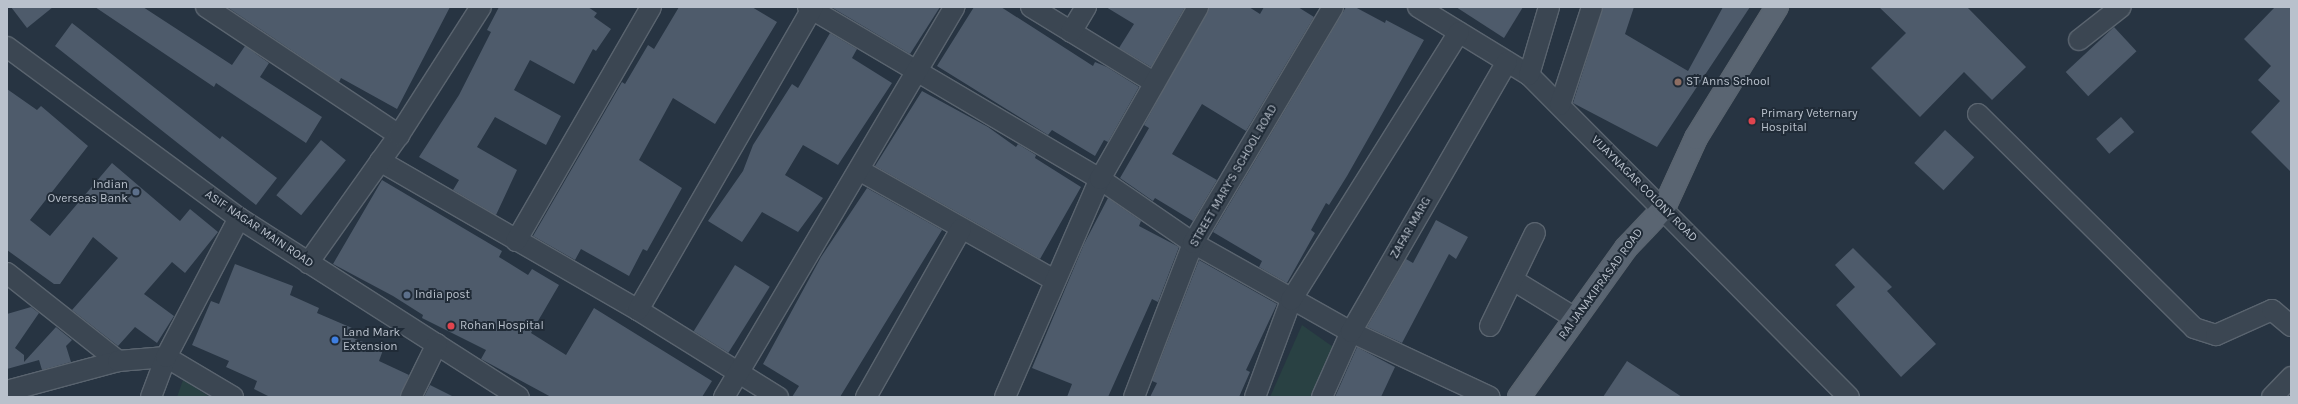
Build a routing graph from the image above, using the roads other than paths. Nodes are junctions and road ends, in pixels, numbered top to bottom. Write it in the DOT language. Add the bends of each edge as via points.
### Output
graph roads {
  1 [pos="206,7"];
  2 [pos="481,7"];
  3 [pos="651,7"];
  4 [pos="955,7"];
  5 [pos="1031,7"];
  6 [pos="1086,7"];
  7 [pos="1198,7"];
  8 [pos="1333,7"];
  9 [pos="1418,7"];
  10 [pos="1548,7"];
  11 [pos="1592,7"];
  12 [pos="1777,7"];
  13 [pos="2121,7"];
  14 [pos="811,8"];
  15 [pos="1071,32"];
  16 [pos="1459,32"];
  17 [pos="2079,40"];
  18 [pos="7,47"];
  19 [pos="1507,62"];
  20 [pos="915,71"];
  21 [pos="1529,75"];
  22 [pos="1155,83"];
  23 [pos="1560,105"];
  24 [pos="1978,114"];
  25 [pos="399,135"];
  26 [pos="380,160"];
  27 [pos="858,170"];
  28 [pos="1100,179"];
  29 [pos="1664,208"];
  30 [pos="239,218"];
  31 [pos="961,229"];
  32 [pos="1536,233"];
  33 [pos="516,241"];
  34 [pos="1192,243"];
  35 [pos="308,263"];
  36 [pos="7,273"];
  37 [pos="1054,280"];
  38 [pos="1513,280"];
  39 [pos="1291,300"];
  40 [pos="638,310"];
  41 [pos="1575,318"];
  42 [pos="1490,326"];
  43 [pos="2291,326"];
  44 [pos="1351,332"];
  45 [pos="437,344"];
  46 [pos="166,357"];
  47 [pos="118,361"];
  48 [pos="738,374"];
  49 [pos="2291,377"];
  50 [pos="8,393"];
  51 [pos="151,397"];
  52 [pos="233,397"];
  53 [pos="411,397"];
  54 [pos="519,397"];
  55 [pos="724,397"];
  56 [pos="778,397"];
  57 [pos="866,397"];
  58 [pos="1005,397"];
  59 [pos="1134,397"];
  60 [pos="1255,397"];
  61 [pos="1322,397"];
  62 [pos="1490,397"];
  63 [pos="1519,397"];
  64 [pos="1849,397"];
  65 [pos="2272,397"];
  1 -- 25 [label="street"];
  2 -- 25 [label="street"];
  3 -- 33 [label="street"];
  4 -- 20 [label="street"];
  5 -- 15 [label="street"];
  6 -- 15 [label="street"];
  7 -- 22 [label="street"];
  8 -- 34 [label="street, STREET MARY'S SCHOOL ROAD"];
  9 -- 16 [label="street, VIJAYNAGAR COLONY ROAD"];
  10 -- 21 [label="street"];
  11 -- 23 [label="street"];
  12 -- 29 [label="main road, RAI JANAKIPRASAD ROAD" via="1696,138"];
  13 -- 17 [label="street"];
  14 -- 20 [label="street"];
  14 -- 40 [label="street"];
  15 -- 22 [label="street"];
  16 -- 19 [label="street, VIJAYNAGAR COLONY ROAD"];
  16 -- 39 [label="street"];
  18 -- 30 [label="street, ASIF NAGAR MAIN ROAD"];
  19 -- 21 [label="street, VIJAYNAGAR COLONY ROAD"];
  19 -- 44 [label="street, ZAFAR MARG"];
  20 -- 27 [label="street"];
  20 -- 28 [label="street"];
  21 -- 23 [label="street, VIJAYNAGAR COLONY ROAD"];
  22 -- 28 [label="street"];
  23 -- 29 [label="street, VIJAYNAGAR COLONY ROAD"];
  24 -- 43 [label="street" via="2194,328 2206,334 2228,332 2261,312 2272,310"];
  25 -- 26 [label="street"];
  26 -- 33 [label="street"];
  26 -- 35 [label="street"];
  27 -- 31 [label="street"];
  27 -- 48 [label="street"];
  28 -- 34 [label="street"];
  28 -- 37 [label="street"];
  29 -- 41 [label="main road, RAI JANAKIPRASAD ROAD" via="1626,248"];
  29 -- 64 [label="street, VIJAYNAGAR COLONY ROAD"];
  30 -- 35 [label="street, ASIF NAGAR MAIN ROAD"];
  30 -- 46 [label="street"];
  31 -- 37 [label="street"];
  31 -- 57 [label="street"];
  32 -- 38 [label="street"];
  33 -- 40 [label="street"];
  34 -- 39 [label="street"];
  34 -- 59 [label="street, STREET MARY'S SCHOOL ROAD"];
  35 -- 45 [label="street, ASIF NAGAR MAIN ROAD"];
  36 -- 47 [label="street"];
  37 -- 58 [label="street"];
  38 -- 41 [label="street"];
  38 -- 42 [label="street"];
  39 -- 44 [label="street"];
  39 -- 60 [label="street"];
  40 -- 48 [label="street"];
  41 -- 63 [label="main road, RAI JANAKIPRASAD ROAD"];
  44 -- 61 [label="street, ZAFAR MARG"];
  44 -- 62 [label="street"];
  45 -- 53 [label="street"];
  45 -- 54 [label="street, ASIF NAGAR MAIN ROAD"];
  46 -- 47 [label="street"];
  46 -- 51 [label="street"];
  46 -- 52 [label="street"];
  47 -- 50 [label="street"];
  48 -- 55 [label="street"];
  48 -- 56 [label="street"];
  49 -- 65 [label="street"];
}
